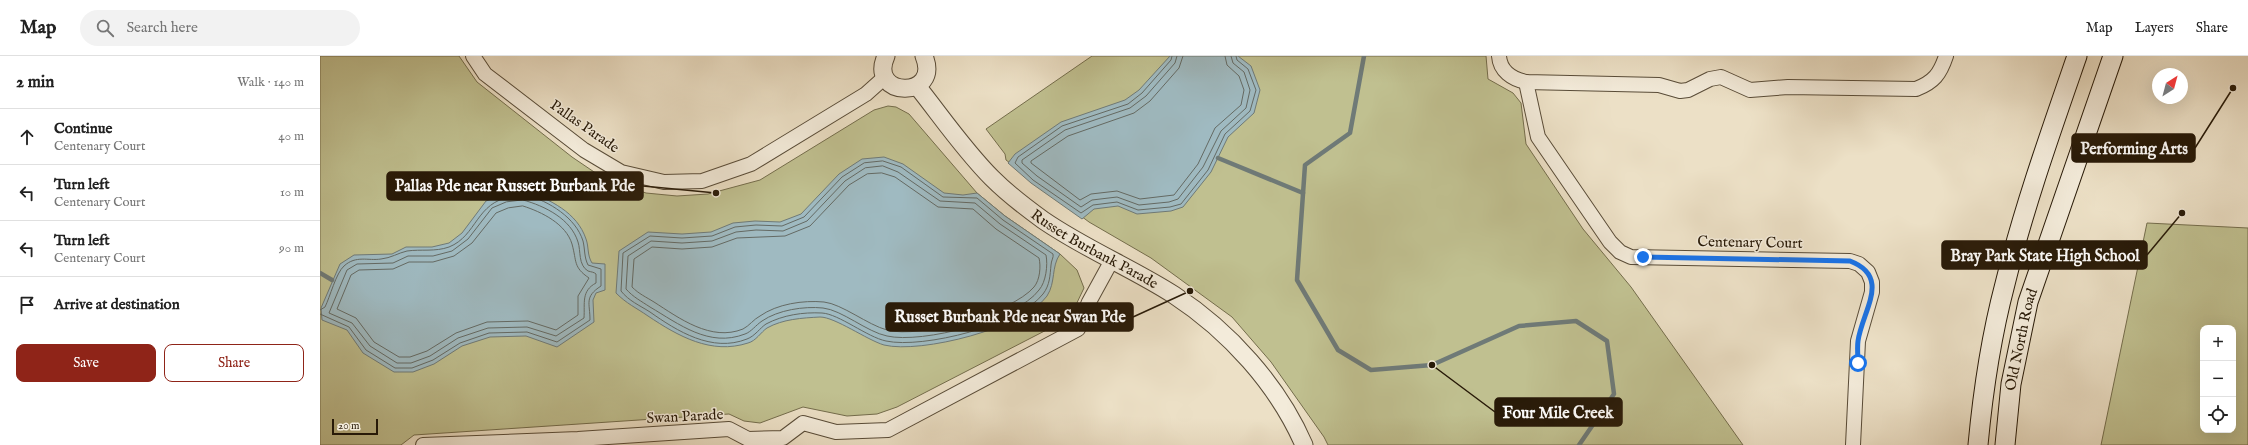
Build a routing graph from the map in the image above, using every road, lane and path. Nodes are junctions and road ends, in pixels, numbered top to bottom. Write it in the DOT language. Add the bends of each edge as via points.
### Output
graph roads {
  1 [pos="473,56"];
  2 [pos="886,56"];
  3 [pos="924,56"];
  4 [pos="1499,56"];
  5 [pos="1946,56"];
  6 [pos="2077,56"];
  7 [pos="2113,56"];
  8 [pos="885,77"];
  9 [pos="1526,82"];
  10 [pos="1543,83"];
  11 [pos="917,86"];
  12 [pos="1534,113"];
  13 [pos="1112,260"];
  14 [pos="579,442"];
  15 [pos="762,442"];
  16 [pos="423,445"];
  17 [pos="1304,445"];
  18 [pos="1853,445"];
  19 [pos="1978,445"];
  20 [pos="2005,445"];
  1 -- 8 [label="street, Pallas Parade" via="485,74 584,150 621,172 664,182 702,181 750,164 866,94"];
  2 -- 8 [label="street" via="883,69"];
  3 -- 11 [label="street" via="925,76"];
  4 -- 9 [label="street" via="1502,67 1509,75"];
  5 -- 10 [label="street" via="1934,80 1916,89 1788,87 1750,90 1721,77 1680,91 1659,85"];
  6 -- 19 [label="main road, Old North Road" via="2004,284 1991,349"];
  7 -- 20 [label="main road, Old North Road" via="2028,302 2010,384"];
  8 -- 11 [label="street" via="895,87 910,89"];
  9 -- 10 [label="street"];
  9 -- 12 [label="street, Centenary Court"];
  10 -- 12 [label="street, Centenary Court"];
  11 -- 13 [label="street, Russet Burbank Parade" via="992,178 1039,216"];
  12 -- 18 [label="street, Centenary Court" via="1538,137 1610,242 1620,252 1632,257 1850,261 1859,264 1868,272 1872,292 1858,341"];
  13 -- 15 [label="street, Swan Parade" via="1089,302 1078,329 888,430 836,432 803,423 783,438"];
  13 -- 17 [label="street, Russet Burbank Parade" via="1174,296 1203,316 1229,340 1257,370"];
  14 -- 15 [label="street, Swan Parade" via="729,429 748,439"];
  14 -- 16 [label="street, Swan Parade"];
}
